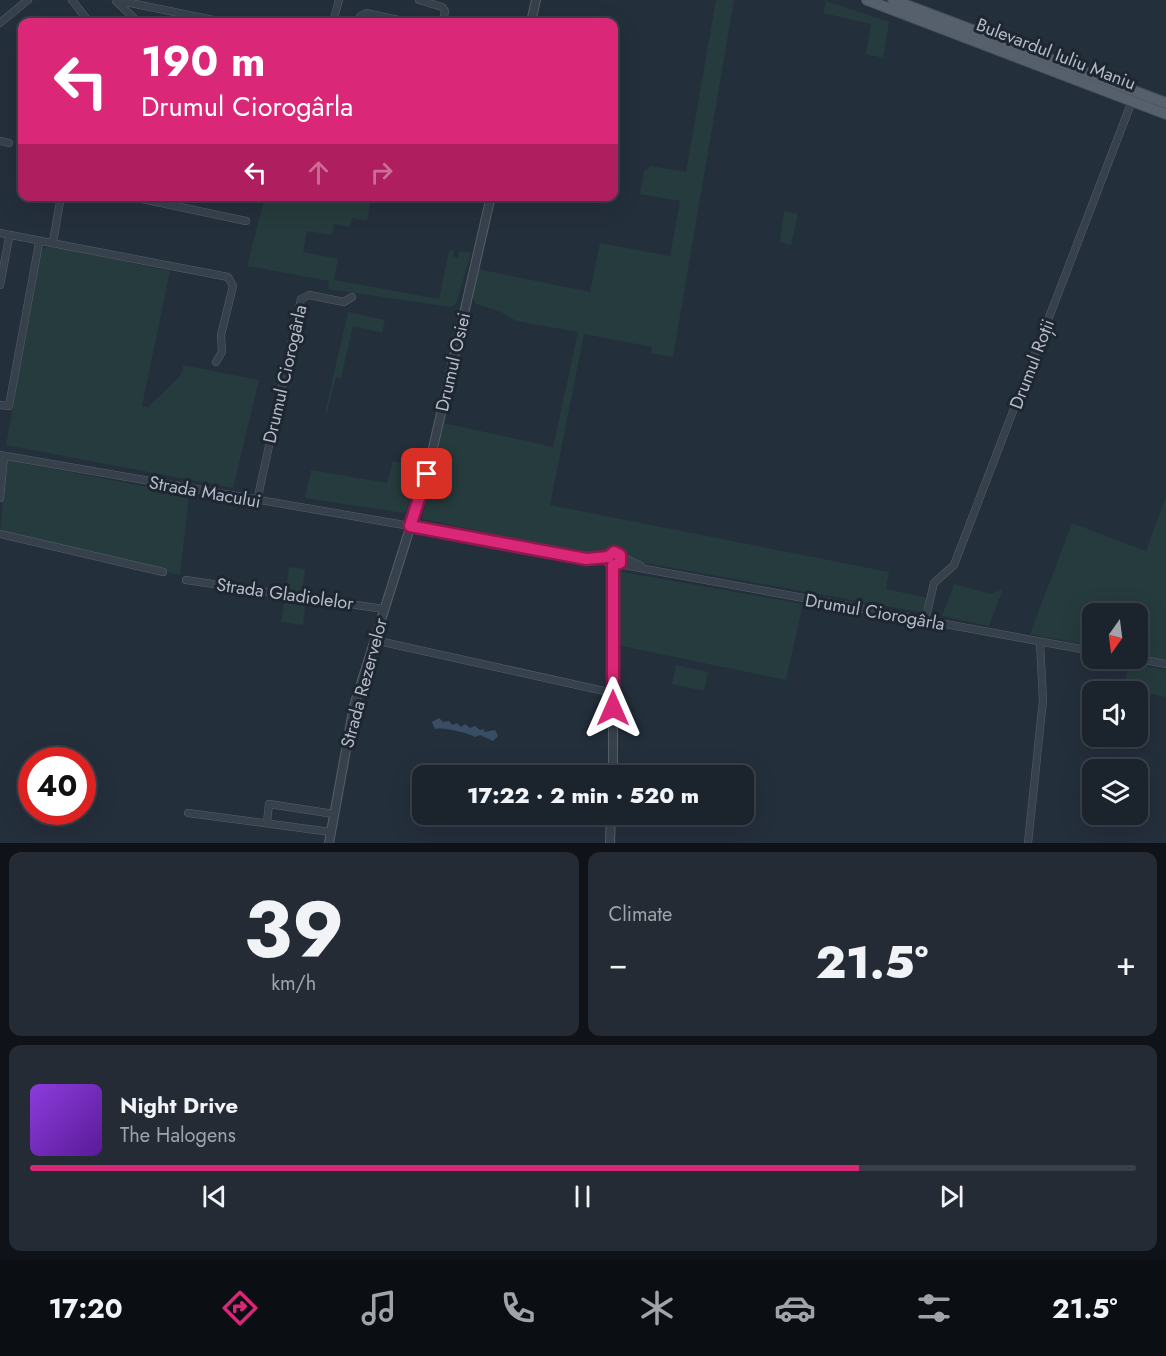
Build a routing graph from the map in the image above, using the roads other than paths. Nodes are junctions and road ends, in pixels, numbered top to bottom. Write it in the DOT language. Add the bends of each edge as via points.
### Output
graph roads {
  1 [pos="28,0"];
  2 [pos="72,0"];
  3 [pos="116,0"];
  4 [pos="339,0"];
  5 [pos="418,0"];
  6 [pos="536,0"];
  7 [pos="867,0"];
  8 [pos="893,0"];
  9 [pos="0,11"];
  10 [pos="86,18"];
  11 [pos="134,18"];
  12 [pos="204,18"];
  13 [pos="334,18"];
  14 [pos="360,18"];
  15 [pos="389,18"];
  16 [pos="444,18"];
  17 [pos="532,18"];
  18 [pos="3,21"];
  19 [pos="964,27"];
  20 [pos="946,30"];
  21 [pos="1132,101"];
  22 [pos="1166,103"];
  23 [pos="1166,114"];
  24 [pos="0,141"];
  25 [pos="9,143"];
  26 [pos="60,201"];
  27 [pos="152,201"];
  28 [pos="490,201"];
  29 [pos="246,221"];
  30 [pos="0,235"];
  31 [pos="9,238"];
  32 [pos="53,242"];
  33 [pos="39,243"];
  34 [pos="0,285"];
  35 [pos="352,297"];
  36 [pos="216,362"];
  37 [pos="0,405"];
  38 [pos="2,455"];
  39 [pos="0,498"];
  40 [pos="257,501"];
  41 [pos="414,515"];
  42 [pos="398,524"];
  43 [pos="410,526"];
  44 [pos="0,534"];
  45 [pos="615,561"];
  46 [pos="163,572"];
  47 [pos="186,580"];
  48 [pos="384,609"];
  49 [pos="925,621"];
  50 [pos="374,640"];
  51 [pos="1040,642"];
  52 [pos="1082,649"];
  53 [pos="1148,661"];
  54 [pos="1166,664"];
  55 [pos="613,693"];
  56 [pos="613,765"];
  57 [pos="188,813"];
  58 [pos="334,814"];
  59 [pos="267,822"];
  60 [pos="611,825"];
  61 [pos="331,832"];
  62 [pos="329,843"];
  63 [pos="610,843"];
  64 [pos="1028,843"];
  1 -- 18 [label="street"];
  2 -- 10 [label="street"];
  3 -- 11 [label="street"];
  3 -- 12 [label="street"];
  4 -- 13 [label="street"];
  5 -- 16 [label="street" via="442,7"];
  6 -- 17 [label="street"];
  7 -- 20 [label="main road, Bulevardul Iuliu Maniu"];
  8 -- 19 [label="main road, Bulevardul Iuliu Maniu"];
  9 -- 18 [label="street"];
  14 -- 15 [label="street" via="366,13"];
  19 -- 20 [label="main road"];
  19 -- 22 [label="main road, Bulevardul Iuliu Maniu"];
  20 -- 21 [label="main road, Bulevardul Iuliu Maniu"];
  21 -- 23 [label="main road, Bulevardul Iuliu Maniu"];
  21 -- 49 [label="street, Drumul Roții" via="954,565 934,583"];
  24 -- 25 [label="street"];
  26 -- 32 [label="street"];
  27 -- 29 [label="street"];
  28 -- 41 [label="street, Drumul Osiei"];
  30 -- 31 [label="street"];
  30 -- 32 [label="street"];
  31 -- 33 [label="street"];
  31 -- 34 [label="street"];
  32 -- 33 [label="street"];
  32 -- 36 [label="street" via="223,275 232,282 221,335 222,352"];
  33 -- 37 [label="street" via="9,406"];
  35 -- 40 [label="street, Drumul Ciorogârla" via="344,302 309,295 301,299"];
  38 -- 39 [label="street"];
  38 -- 40 [label="street, Strada Macului"];
  40 -- 42 [label="street, Strada Macului"];
  41 -- 42 [label="street"];
  41 -- 43 [label="street, Drumul Osiei"];
  42 -- 43 [label="street, Strada Macului"];
  43 -- 45 [label="street, Drumul Ciorogârla"];
  43 -- 48 [label="street, Strada Rezervelor"];
  44 -- 46 [label="street"];
  45 -- 49 [label="street, Drumul Ciorogârla"];
  45 -- 55 [label="street"];
  47 -- 48 [label="street, Strada Gladiolelor"];
  48 -- 50 [label="street, Strada Rezervelor"];
  49 -- 51 [label="street, Drumul Ciorogârla"];
  50 -- 55 [label="street"];
  50 -- 58 [label="street, Strada Rezervelor" via="354,705"];
  51 -- 52 [label="street, Drumul Ciorogârla"];
  51 -- 64 [label="street" via="1043,700"];
  53 -- 54 [label="street"];
  55 -- 56 [label="street"];
  57 -- 59 [label="street"];
  58 -- 59 [label="street" via="269,804"];
  58 -- 61 [label="street, Strada Rezervelor"];
  59 -- 61 [label="street"];
  60 -- 63 [label="street"];
  61 -- 62 [label="street, Strada Rezervelor"];
}
